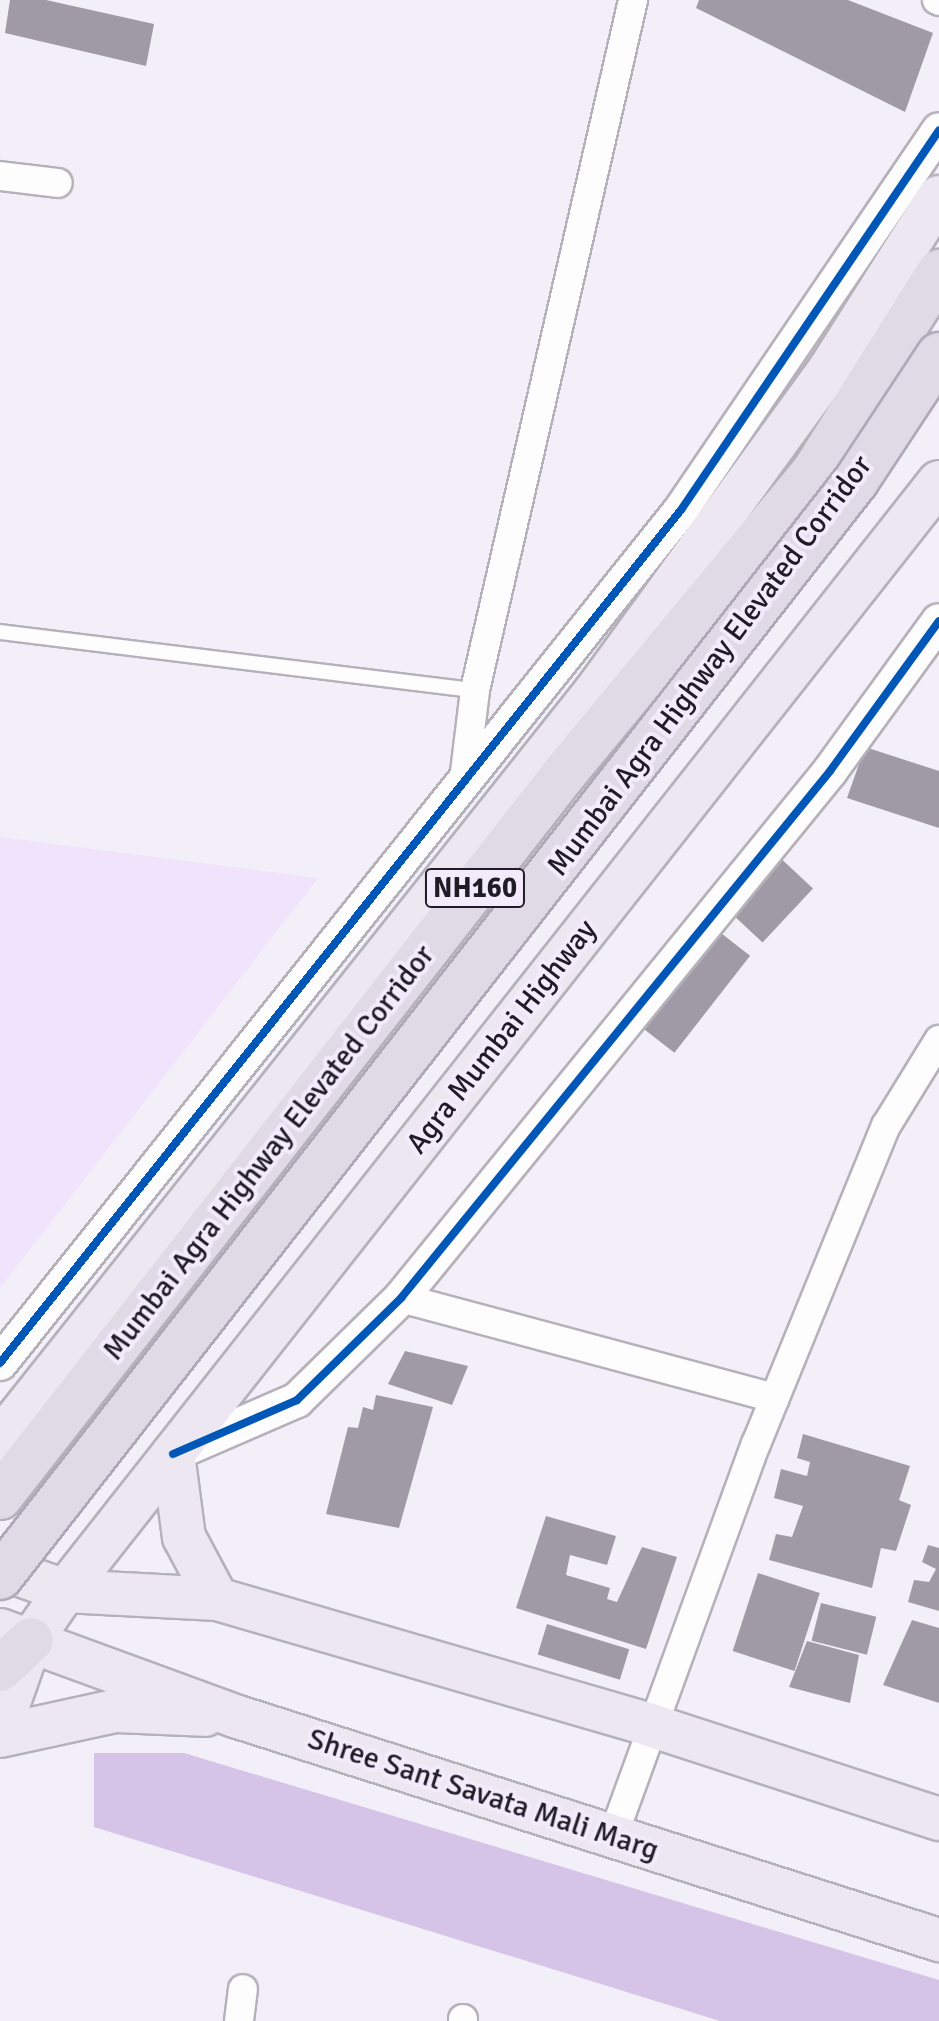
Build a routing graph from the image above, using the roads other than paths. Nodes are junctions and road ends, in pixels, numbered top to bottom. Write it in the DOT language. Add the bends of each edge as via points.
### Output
graph roads {
  1 [pos="633,0"];
  2 [pos="939,130"];
  3 [pos="0,176"];
  4 [pos="58,183"];
  5 [pos="939,197"];
  6 [pos="939,272"];
  7 [pos="939,355"];
  8 [pos="939,482"];
  9 [pos="939,621"];
  10 [pos="0,632"];
  11 [pos="475,690"];
  12 [pos="465,772"];
  13 [pos="939,1040"];
  14 [pos="401,1298"];
  15 [pos="0,1363"];
  16 [pos="775,1398"];
  17 [pos="0,1440"];
  18 [pos="173,1454"];
  19 [pos="0,1497"];
  20 [pos="0,1568"];
  21 [pos="0,1577"];
  22 [pos="65,1591"];
  23 [pos="217,1599"];
  24 [pos="10,1646"];
  25 [pos="238,1717"];
  26 [pos="650,1725"];
  27 [pos="0,1728"];
  28 [pos="0,1736"];
  29 [pos="939,1819"];
  30 [pos="613,1836"];
  31 [pos="939,1940"];
  32 [pos="243,1989"];
  33 [pos="239,2021"];
  1 -- 11 [label="street"];
  2 -- 12 [label="street" via="681,510"];
  3 -- 4 [label="street"];
  5 -- 17 [label="main road" via="829,370 595,692"];
  6 -- 19 [label="highway, Mumbai Agra Highway Elevated Corridor / NH160" via="815,470 563,775"];
  7 -- 21 [label="highway, Mumbai Agra Highway Elevated Corridor / NH160, bridge" via="856,481"];
  8 -- 18 [label="main road, Agra Mumbai Highway"];
  9 -- 14 [label="street" via="830,771"];
  10 -- 11 [label="lane"];
  11 -- 12 [label="street"];
  12 -- 15 [label="street"];
  13 -- 16 [label="street" via="886,1126"];
  14 -- 16 [label="street"];
  14 -- 18 [label="street" via="297,1400"];
  16 -- 26 [label="street"];
  18 -- 22 [label="main road, Agra Mumbai Highway"];
  18 -- 23 [label="main road" via="184,1537"];
  20 -- 22 [label="main road"];
  22 -- 23 [label="main road"];
  22 -- 24 [label="main road, Agra Mumbai Highway"];
  23 -- 26 [label="main road"];
  24 -- 25 [label="main road, Shree Sant Savata Mali Marg"];
  24 -- 27 [label="main road, Agra Mumbai Highway"];
  25 -- 28 [label="main road" via="115,1711"];
  25 -- 30 [label="main road, Shree Sant Savata Mali Marg"];
  26 -- 29 [label="main road"];
  26 -- 30 [label="street"];
  30 -- 31 [label="main road, Shree Sant Savata Mali Marg"];
  32 -- 33 [label="street"];
}
